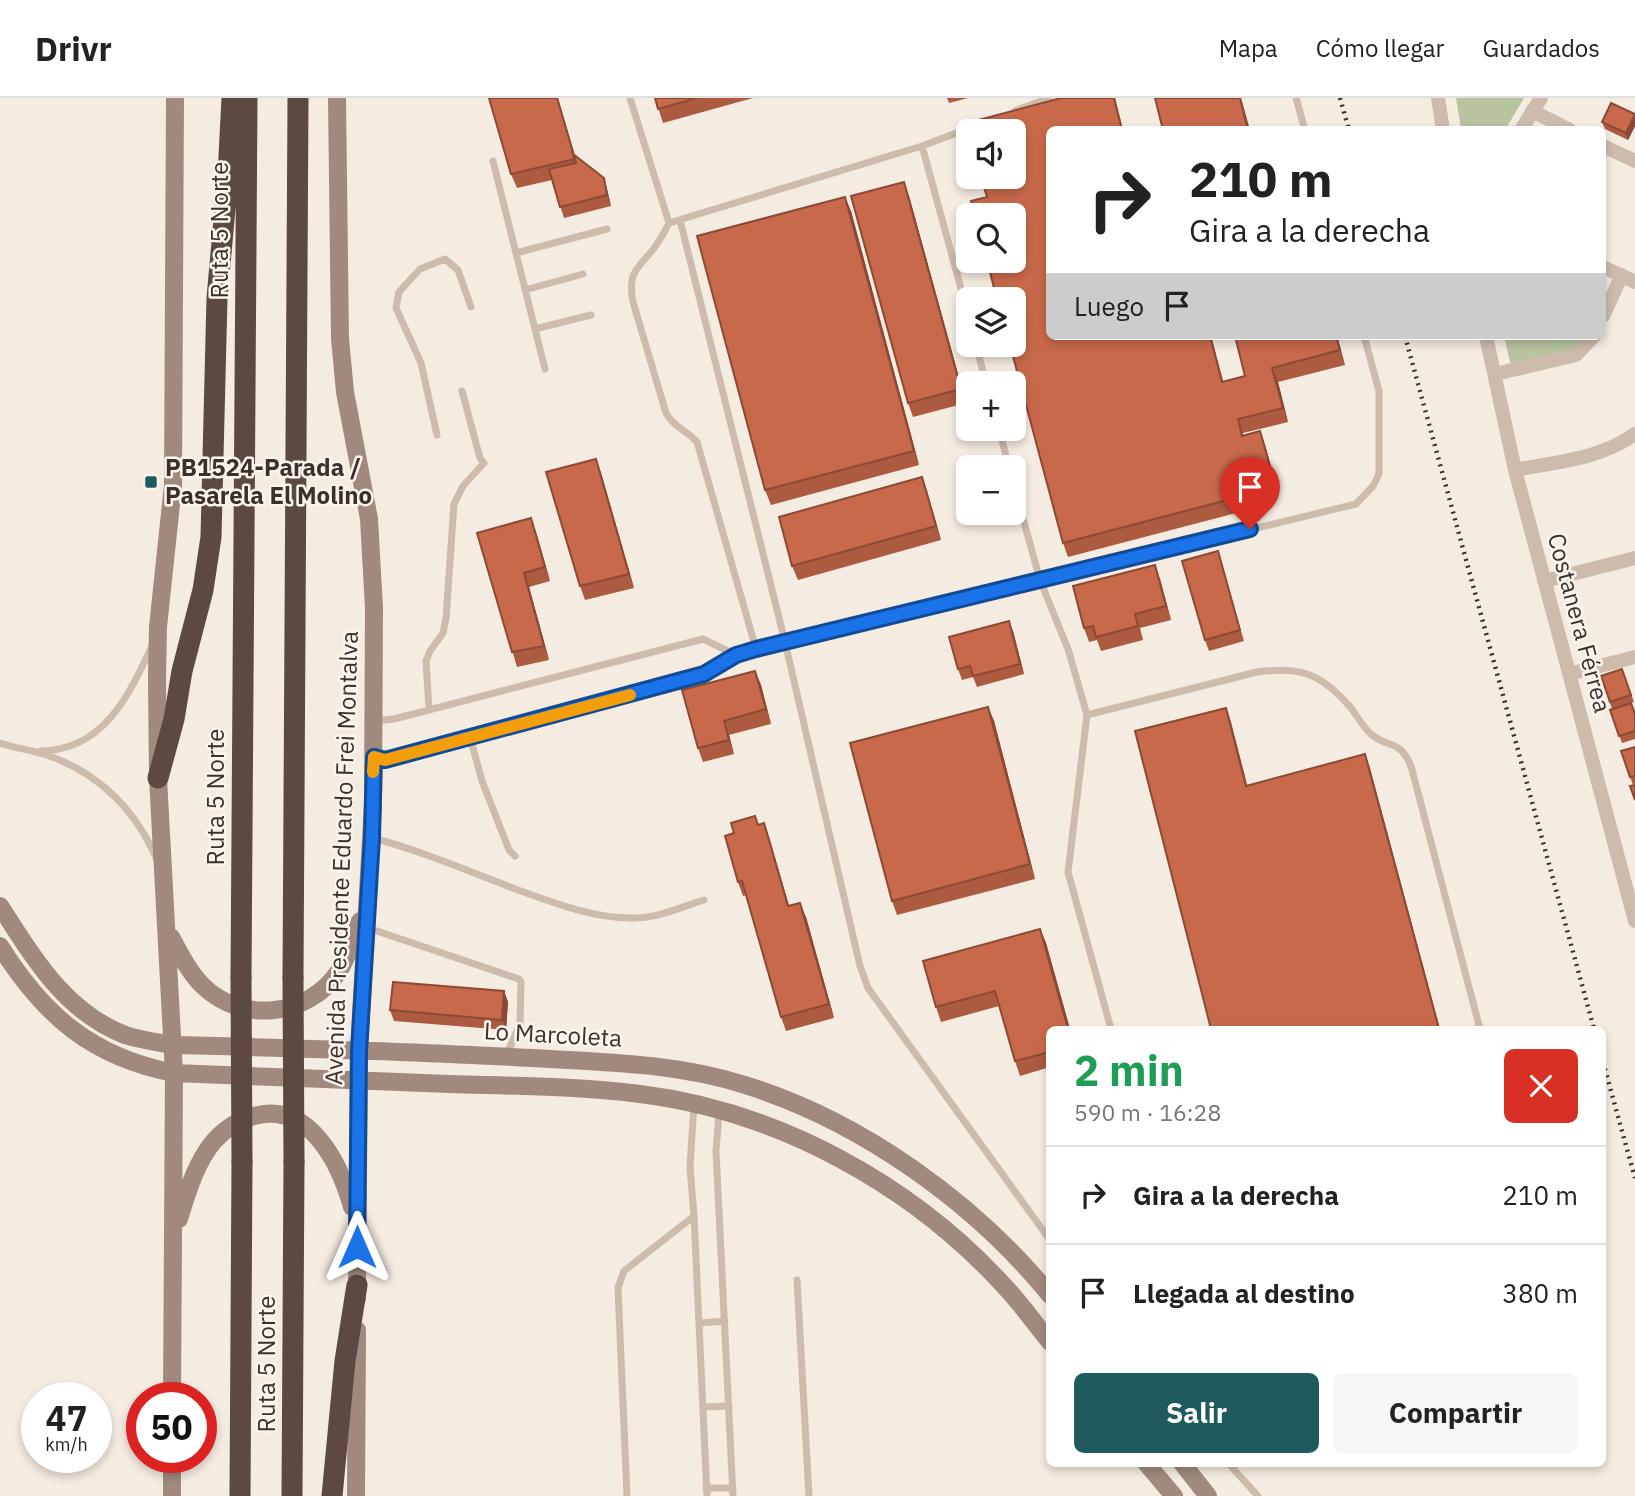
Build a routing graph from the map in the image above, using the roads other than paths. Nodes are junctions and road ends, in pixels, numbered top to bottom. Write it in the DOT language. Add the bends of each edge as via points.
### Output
graph roads {
  1 [pos="175,98"];
  2 [pos="232,98"];
  3 [pos="247,98"];
  4 [pos="298,98"];
  5 [pos="337,98"];
  6 [pos="630,98"];
  7 [pos="1049,98"];
  8 [pos="1296,98"];
  9 [pos="1438,98"];
  10 [pos="1541,98"];
  11 [pos="1532,111"];
  12 [pos="1011,113"];
  13 [pos="1304,126"];
  14 [pos="1442,126"];
  15 [pos="1523,126"];
  16 [pos="1562,126"];
  17 [pos="956,133"];
  18 [pos="922,146"];
  19 [pos="1606,147"];
  20 [pos="493,161"];
  21 [pos="1635,161"];
  22 [pos="680,220"];
  23 [pos="669,223"];
  24 [pos="607,229"];
  25 [pos="516,253"];
  26 [pos="1606,268"];
  27 [pos="583,274"];
  28 [pos="1628,278"];
  29 [pos="961,287"];
  30 [pos="525,290"];
  31 [pos="471,307"];
  32 [pos="1606,311"];
  33 [pos="591,315"];
  34 [pos="535,329"];
  35 [pos="1365,340"];
  36 [pos="1487,340"];
  37 [pos="1590,340"];
  38 [pos="545,369"];
  39 [pos="1495,374"];
  40 [pos="462,391"];
  41 [pos="1635,434"];
  42 [pos="437,435"];
  43 [pos="1515,470"];
  44 [pos="1025,525"];
  45 [pos="1635,558"];
  46 [pos="1040,580"];
  47 [pos="1544,581"];
  48 [pos="158,634"];
  49 [pos="785,642"];
  50 [pos="756,649"];
  51 [pos="736,655"];
  52 [pos="1635,657"];
  53 [pos="1569,674"];
  54 [pos="429,710"];
  55 [pos="1087,715"];
  56 [pos="373,722"];
  57 [pos="470,737"];
  58 [pos="0,743"];
  59 [pos="34,751"];
  60 [pos="374,757"];
  61 [pos="158,778"];
  62 [pos="372,838"];
  63 [pos="515,856"];
  64 [pos="163,880"];
  65 [pos="368,895"];
  66 [pos="704,900"];
  67 [pos="0,906"];
  68 [pos="1635,921"];
  69 [pos="166,927"];
  70 [pos="366,928"];
  71 [pos="0,946"];
  72 [pos="1110,1026"];
  73 [pos="1479,1026"];
  74 [pos="173,1045"];
  75 [pos="359,1051"];
  76 [pos="505,1057"];
  77 [pos="174,1073"];
  78 [pos="358,1081"];
  79 [pos="694,1103"];
  80 [pos="720,1110"];
  81 [pos="694,1216"];
  82 [pos="357,1228"];
  83 [pos="1046,1234"];
  84 [pos="174,1235"];
  85 [pos="797,1280"];
  86 [pos="357,1285"];
  87 [pos="1046,1290"];
  88 [pos="725,1321"];
  89 [pos="700,1323"];
  90 [pos="1046,1334"];
  91 [pos="172,1382"];
  92 [pos="729,1406"];
  93 [pos="704,1407"];
  94 [pos="1149,1467"];
  95 [pos="1185,1467"];
  96 [pos="1232,1467"];
  97 [pos="172,1473"];
  98 [pos="707,1492"];
  99 [pos="733,1492"];
  100 [pos="172,1496"];
  101 [pos="240,1496"];
  102 [pos="292,1496"];
  103 [pos="332,1496"];
  104 [pos="356,1496"];
  105 [pos="627,1496"];
  106 [pos="809,1496"];
  107 [pos="1174,1496"];
  108 [pos="1208,1496"];
  109 [pos="1258,1496"];
  1 -- 48 [label="main road" via="173,485"];
  2 -- 61 [label="highway" via="217,298 210,546"];
  3 -- 101 [label="highway, Ruta 5 Norte, bridge"];
  4 -- 102 [label="highway, Ruta 5 Norte, bridge"];
  5 -- 56 [label="main road, Avenida Presidente Eduardo Frei Montalva" via="340,339 345,392 372,534"];
  6 -- 23 [label="lane"];
  7 -- 12 [label="lane"];
  8 -- 13 [label="lane"];
  9 -- 14 [label="street"];
  10 -- 11 [label="street"];
  11 -- 15 [label="street"];
  11 -- 16 [label="street"];
  17 -- 18 [label="lane"];
  18 -- 22 [label="lane"];
  18 -- 29 [label="lane"];
  19 -- 21 [label="street"];
  20 -- 25 [label="lane"];
  22 -- 23 [label="lane"];
  22 -- 49 [label="lane"];
  23 -- 50 [label="lane" via="635,270 630,283 633,302 666,413 697,442"];
  24 -- 25 [label="lane"];
  25 -- 30 [label="lane"];
  26 -- 28 [label="street"];
  27 -- 30 [label="lane"];
  28 -- 32 [label="street"];
  30 -- 34 [label="lane"];
  31 -- 42 [label="lane" via="458,271 445,259 420,269 399,292 396,308 421,363"];
  33 -- 34 [label="lane"];
  34 -- 38 [label="lane"];
  35 -- 46 [label="lane" via="1379,391 1379,474 1356,504"];
  36 -- 39 [label="street, Costanera Férrea"];
  37 -- 39 [label="street" via="1576,355"];
  39 -- 43 [label="street, Costanera Férrea"];
  40 -- 54 [label="lane" via="484,463 454,504 446,618 443,633 426,661"];
  41 -- 43 [label="street" via="1592,455"];
  43 -- 47 [label="street, Costanera Férrea"];
  44 -- 46 [label="lane"];
  45 -- 47 [label="street"];
  46 -- 49 [label="lane"];
  46 -- 55 [label="lane" via="1068,649"];
  47 -- 53 [label="street, Costanera Férrea"];
  48 -- 59 [label="lane" via="121,707 103,727 71,746"];
  48 -- 61 [label="main road"];
  49 -- 50 [label="lane"];
  49 -- 83 [label="lane" via="867,988"];
  50 -- 51 [label="lane"];
  51 -- 54 [label="lane" via="703,639"];
  51 -- 57 [label="lane" via="704,674"];
  52 -- 53 [label="street"];
  53 -- 68 [label="street, Costanera Férrea"];
  54 -- 56 [label="lane"];
  55 -- 72 [label="lane" via="1068,872"];
  55 -- 73 [label="lane" via="1282,668 1323,680 1372,735 1406,754"];
  56 -- 60 [label="main road, Avenida Presidente Eduardo Frei Montalva"];
  57 -- 60 [label="lane" via="385,760"];
  57 -- 63 [label="lane" via="482,782"];
  58 -- 59 [label="lane"];
  59 -- 64 [label="lane" via="75,766 111,791 144,832"];
  60 -- 62 [label="main road, Avenida Presidente Eduardo Frei Montalva"];
  61 -- 64 [label="main road"];
  62 -- 65 [label="main road, Avenida Presidente Eduardo Frei Montalva"];
  62 -- 66 [label="lane" via="601,916 634,918"];
  64 -- 69 [label="main road"];
  65 -- 69 [label="main road" via="354,938 330,983 308,1000 281,1010 253,1010 215,996 195,978"];
  65 -- 70 [label="main road, Avenida Presidente Eduardo Frei Montalva"];
  67 -- 74 [label="main road, Lo Marcoleta" via="57,988 88,1015 127,1035"];
  69 -- 74 [label="main road"];
  70 -- 75 [label="main road, Avenida Presidente Eduardo Frei Montalva"];
  70 -- 76 [label="lane" via="519,979 520,1024"];
  71 -- 77 [label="main road" via="38,1000 72,1030 103,1048"];
  74 -- 75 [label="main road, Lo Marcoleta"];
  74 -- 77 [label="main road"];
  75 -- 76 [label="main road, Lo Marcoleta"];
  75 -- 78 [label="main road, Avenida Presidente Eduardo Frei Montalva"];
  76 -- 87 [label="main road, Lo Marcoleta" via="645,1065 746,1085 783,1099 854,1133 940,1189 1001,1241"];
  77 -- 78 [label="main road"];
  77 -- 84 [label="main road"];
  78 -- 79 [label="main road" via="604,1090"];
  78 -- 82 [label="main road, Avenida Presidente Eduardo Frei Montalva"];
  79 -- 80 [label="main road"];
  79 -- 81 [label="lane" via="690,1168"];
  80 -- 88 [label="lane" via="716,1151"];
  80 -- 90 [label="main road" via="846,1161 905,1200 983,1264"];
  81 -- 89 [label="lane"];
  81 -- 105 [label="lane" via="624,1271 618,1288"];
  82 -- 84 [label="main road" via="342,1180 321,1140 298,1121 271,1113 241,1120 212,1144 192,1181"];
  82 -- 86 [label="main road, Avenida Presidente Eduardo Frei Montalva"];
  84 -- 91 [label="main road"];
  85 -- 106 [label="lane"];
  86 -- 103 [label="highway"];
  86 -- 104 [label="main road, Avenida Presidente Eduardo Frei Montalva"];
  88 -- 89 [label="lane"];
  88 -- 92 [label="lane"];
  89 -- 93 [label="lane"];
  92 -- 93 [label="lane"];
  92 -- 99 [label="lane"];
  93 -- 98 [label="lane"];
  94 -- 107 [label="main road"];
  95 -- 108 [label="main road"];
  96 -- 109 [label="lane"];
  97 -- 100 [label="main road"];
  98 -- 99 [label="lane"];
}
